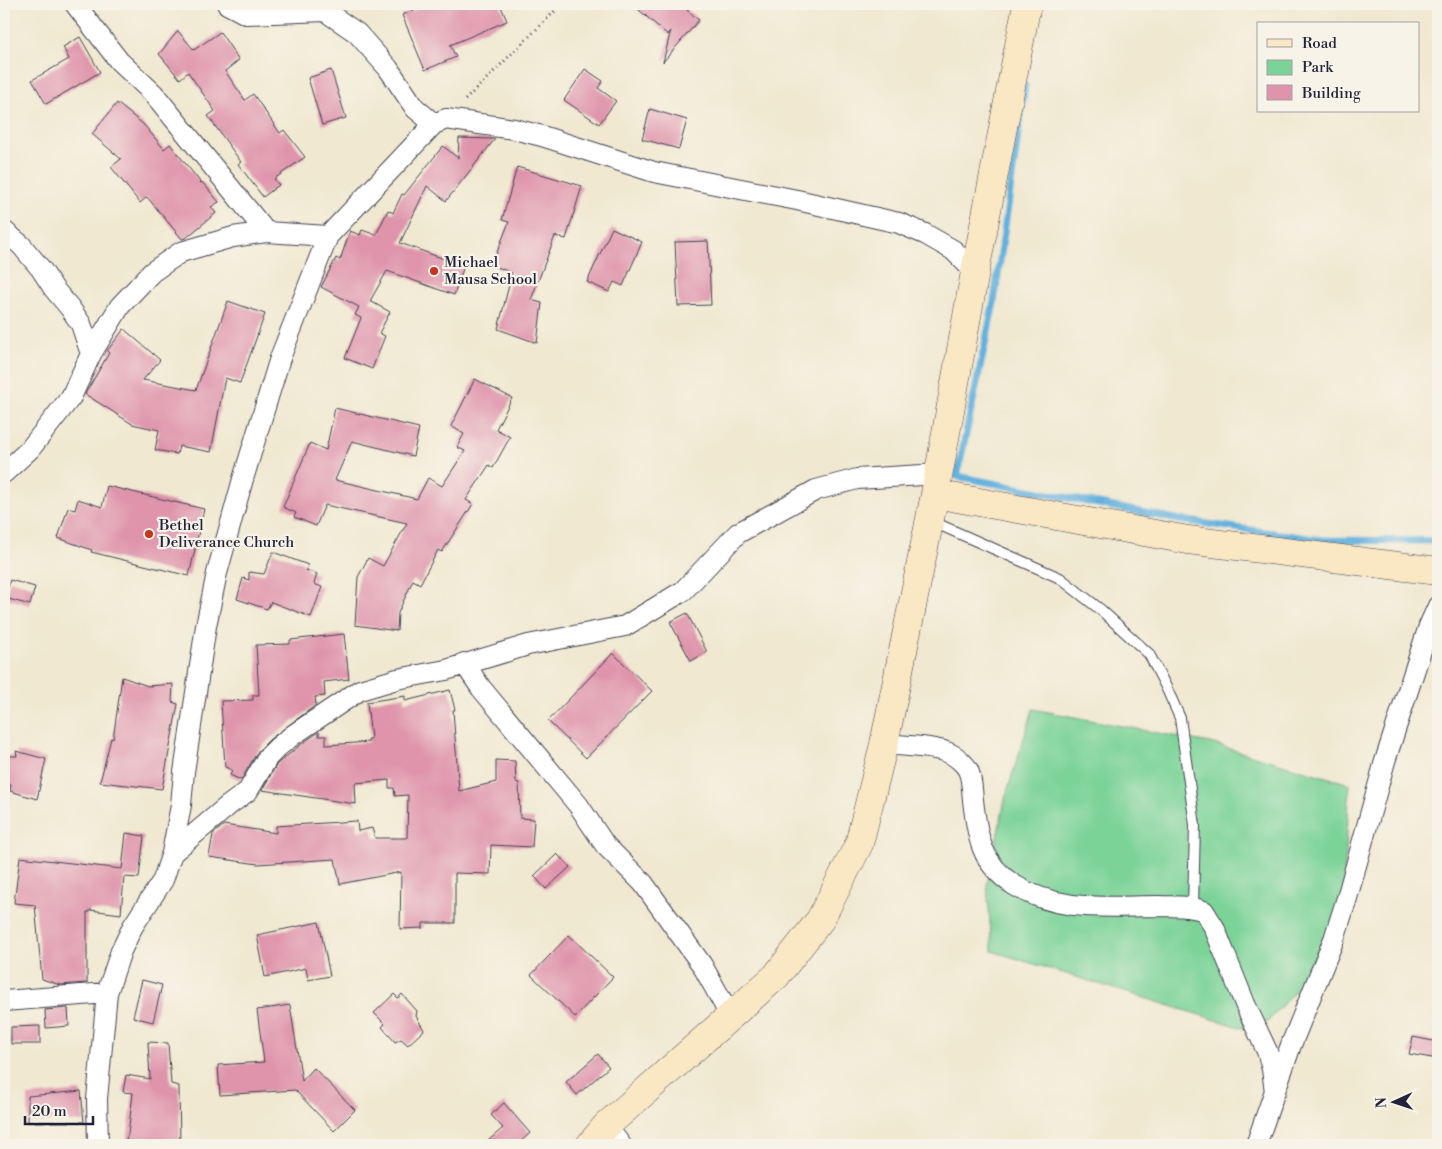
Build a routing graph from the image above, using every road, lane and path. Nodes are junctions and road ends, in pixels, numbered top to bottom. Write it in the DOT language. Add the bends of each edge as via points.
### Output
graph roads {
  1 [pos="75,4"];
  2 [pos="227,4"];
  3 [pos="562,4"];
  4 [pos="1027,4"];
  5 [pos="440,121"];
  6 [pos="4,231"];
  7 [pos="266,232"];
  8 [pos="328,236"];
  9 [pos="975,272"];
  10 [pos="90,354"];
  11 [pos="4,473"];
  12 [pos="937,484"];
  13 [pos="930,520"];
  14 [pos="1438,570"];
  15 [pos="1438,606"];
  16 [pos="464,664"];
  17 [pos="884,744"];
  18 [pos="172,853"];
  19 [pos="1193,908"];
  20 [pos="107,993"];
  21 [pos="4,1001"];
  22 [pos="731,1017"];
  23 [pos="1274,1092"];
  24 [pos="605,1139"];
  25 [pos="98,1145"];
  26 [pos="1256,1145"];
  1 -- 7 [label="street" via="119,61 154,94"];
  2 -- 5 [label="street" via="246,14 325,11 357,33 388,68 415,108"];
  3 -- 5 [label="path"];
  4 -- 9 [label="street"];
  5 -- 8 [label="street"];
  5 -- 9 [label="street" via="514,129 654,172 899,223 953,250"];
  6 -- 10 [label="street" via="21,245 70,308 81,324"];
  7 -- 8 [label="street"];
  7 -- 10 [label="street" via="233,237 180,252 152,272 120,306"];
  8 -- 18 [label="street" via="280,358 217,573"];
  9 -- 12 [label="street"];
  10 -- 11 [label="street" via="71,397 30,449"];
  12 -- 13 [label="street"];
  12 -- 14 [label="street" via="1188,540"];
  12 -- 16 [label="street" via="857,479 816,490 738,534 683,591 625,626 528,645"];
  13 -- 17 [label="street"];
  13 -- 19 [label="lane" via="1060,578 1149,654 1180,718 1195,825"];
  15 -- 23 [label="street" via="1385,760 1334,939"];
  16 -- 18 [label="street" via="360,690 278,747 268,757 248,791"];
  16 -- 22 [label="street" via="579,806 605,845 643,883 702,965"];
  17 -- 19 [label="street" via="942,750 964,764 971,781 982,850 1002,876 1035,897 1074,907"];
  17 -- 22 [label="street" via="859,844 820,920 776,976"];
  18 -- 20 [label="street" via="163,880 121,951"];
  19 -- 23 [label="street" via="1204,911 1214,927 1269,1056"];
  20 -- 21 [label="street"];
  20 -- 25 [label="street" via="97,1099"];
  22 -- 24 [label="street"];
  23 -- 26 [label="street"];
}
